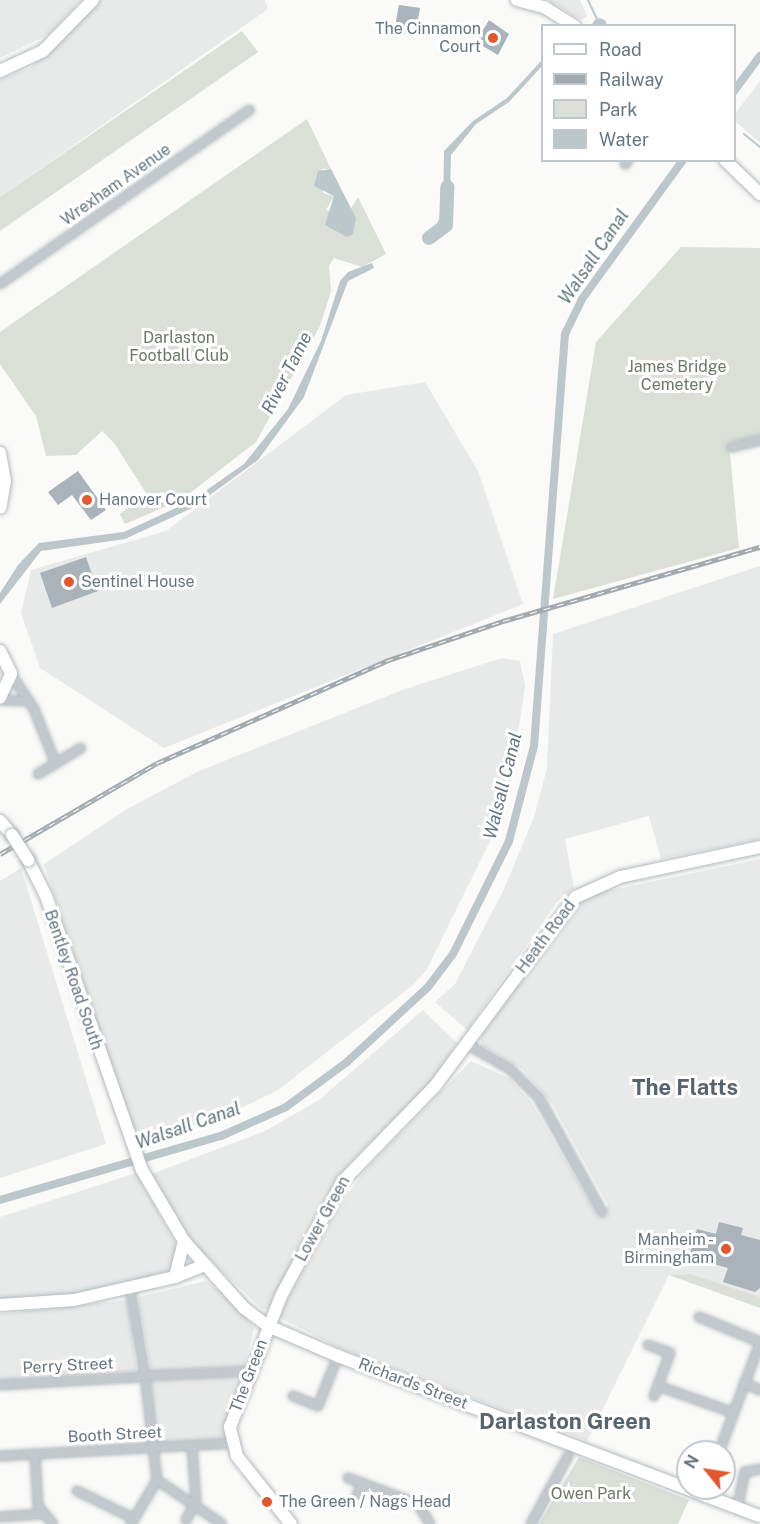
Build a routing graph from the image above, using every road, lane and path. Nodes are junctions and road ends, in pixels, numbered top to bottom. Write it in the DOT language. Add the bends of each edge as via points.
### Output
graph roads {
  1 [pos="93,0"];
  2 [pos="517,0"];
  3 [pos="572,24"];
  4 [pos="0,70"];
  5 [pos="249,110"];
  6 [pos="727,162"];
  7 [pos="760,194"];
  8 [pos="0,284"];
  9 [pos="760,440"];
  10 [pos="732,447"];
  11 [pos="0,453"];
  12 [pos="0,508"];
  13 [pos="0,651"];
  14 [pos="11,674"];
  15 [pos="0,699"];
  16 [pos="29,701"];
  17 [pos="81,748"];
  18 [pos="55,762"];
  19 [pos="38,774"];
  20 [pos="0,821"];
  21 [pos="760,847"];
  22 [pos="467,1044"];
  23 [pos="602,1212"];
  24 [pos="184,1241"];
  25 [pos="204,1265"];
  26 [pos="175,1277"];
  27 [pos="130,1288"];
  28 [pos="0,1305"];
  29 [pos="699,1317"];
  30 [pos="268,1326"];
  31 [pos="760,1342"];
  32 [pos="648,1345"];
  33 [pos="338,1356"];
  34 [pos="251,1371"];
  35 [pos="143,1379"];
  36 [pos="744,1383"];
  37 [pos="0,1385"];
  38 [pos="658,1386"];
  39 [pos="760,1390"];
  40 [pos="293,1396"];
  41 [pos="654,1396"];
  42 [pos="732,1412"];
  43 [pos="722,1440"];
  44 [pos="231,1443"];
  45 [pos="192,1446"];
  46 [pos="153,1448"];
  47 [pos="35,1454"];
  48 [pos="0,1456"];
  49 [pos="568,1456"];
  50 [pos="760,1469"];
  51 [pos="348,1478"];
  52 [pos="157,1480"];
  53 [pos="676,1482"];
  54 [pos="363,1484"];
  55 [pos="77,1491"];
  56 [pos="357,1495"];
  57 [pos="720,1500"];
  58 [pos="195,1506"];
  59 [pos="737,1509"];
  60 [pos="41,1514"];
  61 [pos="760,1516"];
  62 [pos="0,1517"];
  63 [pos="186,1520"];
  64 [pos="132,1521"];
  65 [pos="286,1522"];
  66 [pos="52,1524"];
  67 [pos="222,1524"];
  68 [pos="430,1524"];
  69 [pos="531,1524"];
  1 -- 4 [label="street" via="43,51"];
  2 -- 3 [label="street" via="544,7"];
  5 -- 8 [label="street, Wrexham Avenue"];
  6 -- 7 [label="street"];
  9 -- 10 [label="street"];
  11 -- 12 [label="street" via="5,481"];
  13 -- 14 [label="street"];
  14 -- 15 [label="street"];
  14 -- 16 [label="street"];
  15 -- 16 [label="street"];
  16 -- 18 [label="street"];
  17 -- 18 [label="street"];
  18 -- 19 [label="street"];
  20 -- 24 [label="street, Bentley Road South, bridge" via="28,860 46,896 131,1146"];
  21 -- 22 [label="street, Heath Road" via="620,877 576,897"];
  22 -- 23 [label="street" via="510,1069 539,1098"];
  22 -- 30 [label="street, Lower Green" via="422,1102 343,1180"];
  24 -- 25 [label="street"];
  24 -- 26 [label="street"];
  25 -- 26 [label="street"];
  25 -- 30 [label="street"];
  26 -- 27 [label="street"];
  27 -- 28 [label="street" via="74,1300"];
  27 -- 35 [label="street"];
  29 -- 31 [label="street"];
  30 -- 33 [label="street, Richards Street"];
  30 -- 34 [label="street, The Green"];
  31 -- 36 [label="street"];
  32 -- 38 [label="street" via="670,1353"];
  33 -- 40 [label="street" via="318,1406"];
  33 -- 53 [label="street, Richards Street"];
  34 -- 35 [label="street, Perry Street"];
  34 -- 44 [label="street, The Green" via="232,1417"];
  35 -- 37 [label="street, Perry Street"];
  35 -- 46 [label="street"];
  36 -- 39 [label="street"];
  36 -- 42 [label="street"];
  38 -- 41 [label="street"];
  38 -- 42 [label="street"];
  42 -- 43 [label="street"];
  44 -- 45 [label="street, Booth Street"];
  44 -- 65 [label="street"];
  45 -- 46 [label="street, Booth Street"];
  45 -- 58 [label="street"];
  46 -- 47 [label="street, Booth Street"];
  46 -- 52 [label="street"];
  47 -- 48 [label="street, Booth Street"];
  47 -- 60 [label="street"];
  49 -- 69 [label="street"];
  50 -- 59 [label="street" via="745,1472"];
  51 -- 54 [label="street"];
  52 -- 58 [label="street"];
  52 -- 64 [label="street"];
  54 -- 56 [label="street"];
  54 -- 68 [label="street" via="418,1504"];
  55 -- 64 [label="street"];
  57 -- 59 [label="street, Richards Street"];
  58 -- 63 [label="street"];
  58 -- 67 [label="street"];
  59 -- 61 [label="street, Richards Street"];
  60 -- 62 [label="street"];
  60 -- 66 [label="street"];
}
